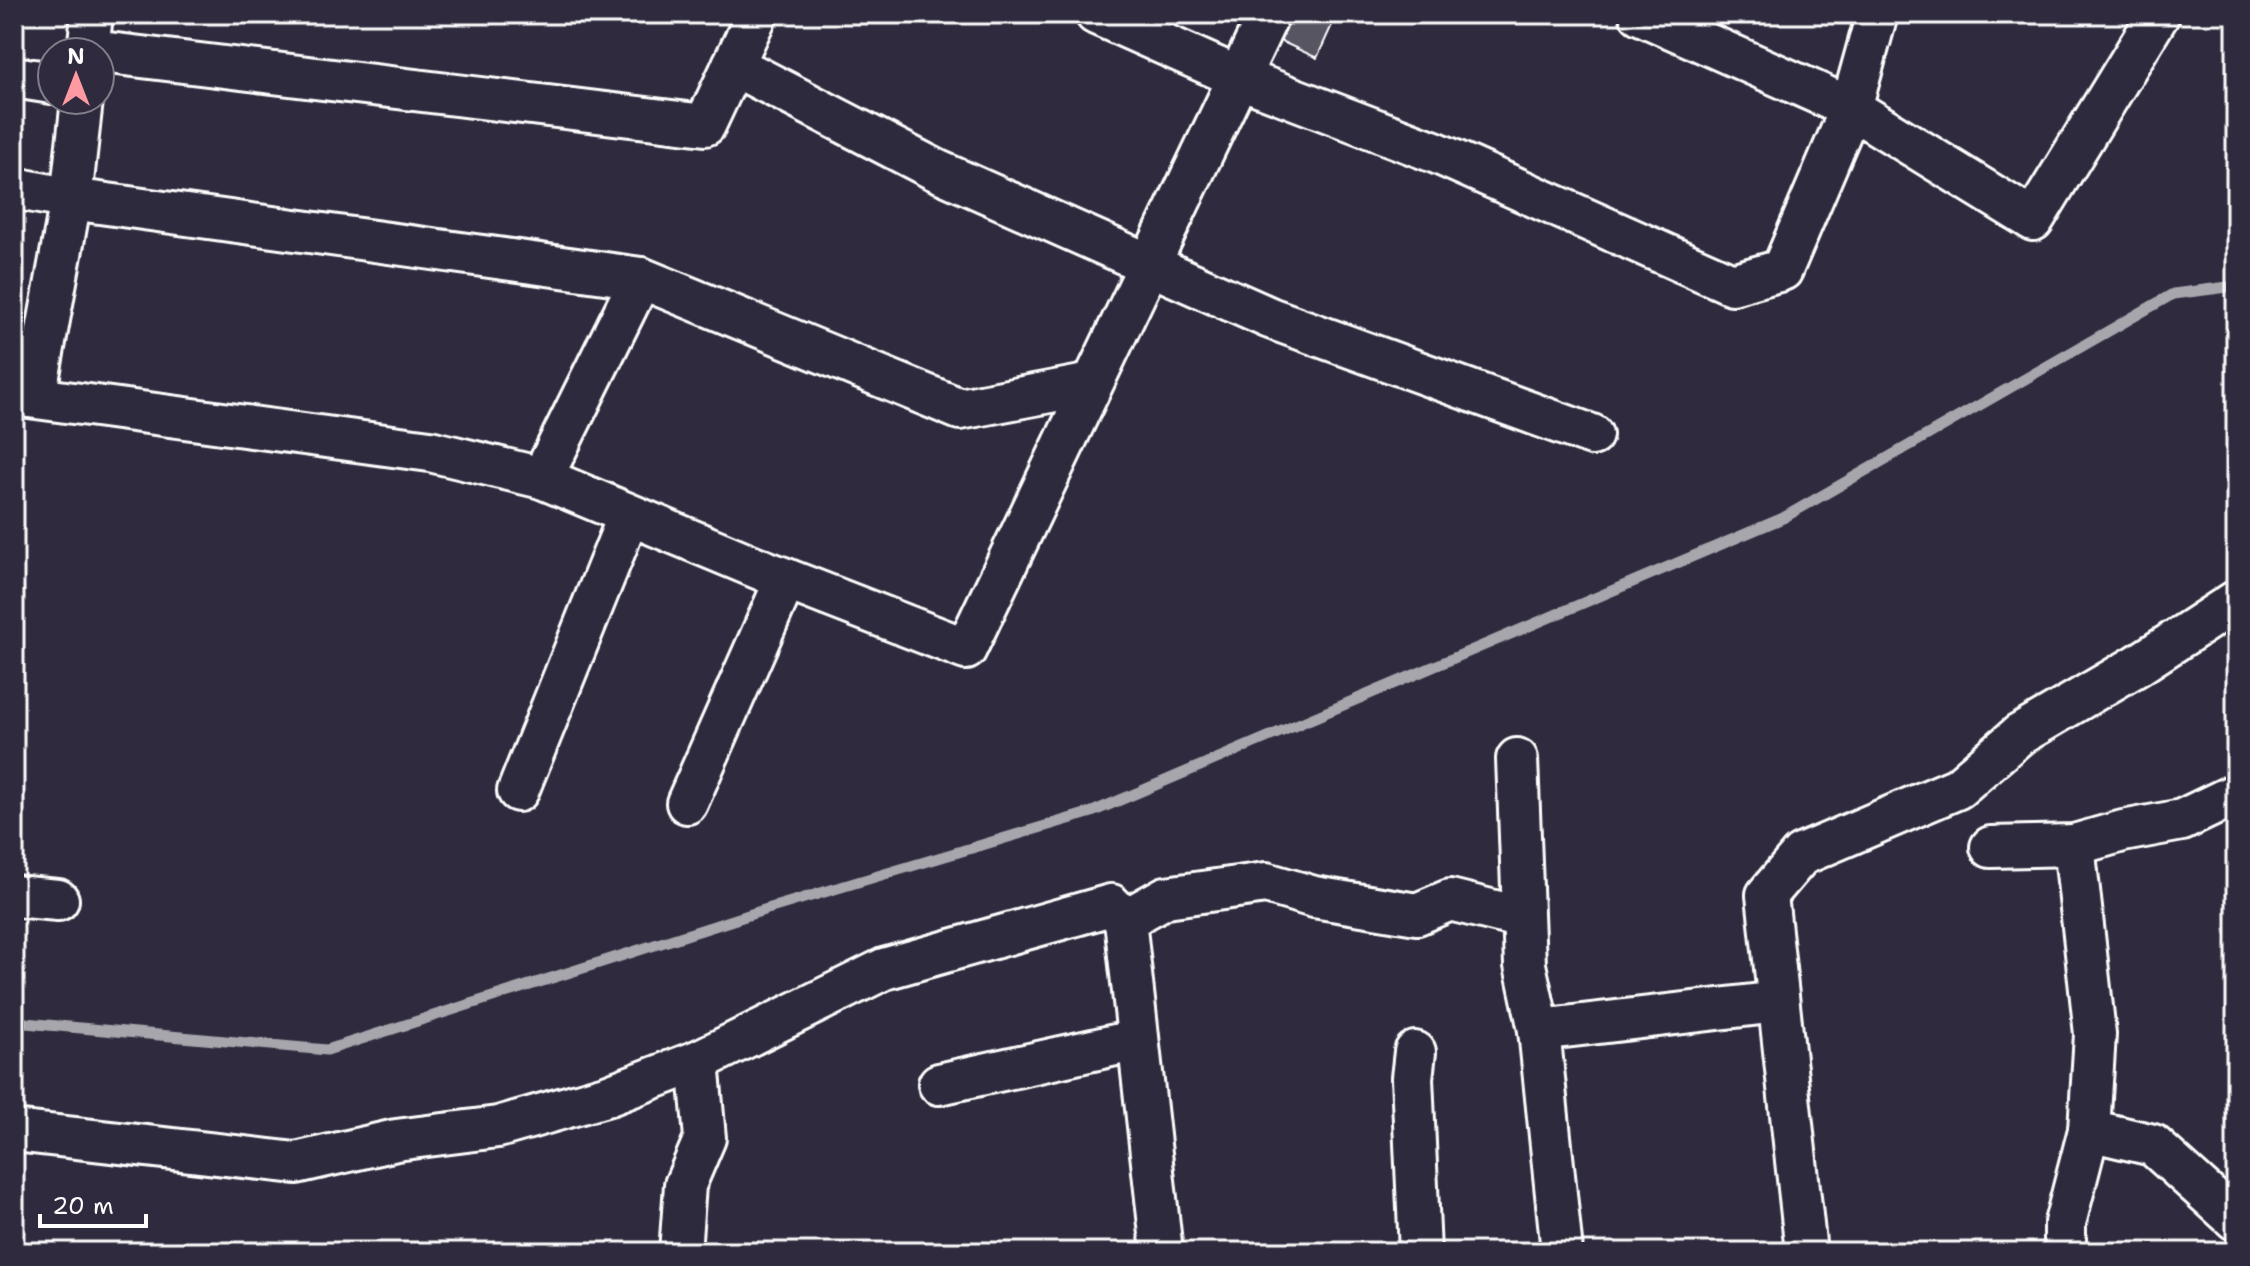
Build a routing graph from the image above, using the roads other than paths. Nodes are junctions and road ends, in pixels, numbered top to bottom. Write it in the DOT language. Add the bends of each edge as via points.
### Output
graph roads {
  1 [pos="92,14"];
  2 [pos="757,14"];
  3 [pos="1096,14"];
  4 [pos="1269,14"];
  5 [pos="1640,14"];
  6 [pos="1877,14"];
  7 [pos="2159,14"];
  8 [pos="90,36"];
  9 [pos="116,54"];
  10 [pos="733,65"];
  11 [pos="14,77"];
  12 [pos="1240,78"];
  13 [pos="36,80"];
  14 [pos="1851,108"];
  15 [pos="80,116"];
  16 [pos="14,188"];
  17 [pos="71,199"];
  18 [pos="1149,265"];
  19 [pos="641,278"];
  20 [pos="1092,384"];
  21 [pos="24,396"];
  22 [pos="1592,435"];
  23 [pos="542,478"];
  24 [pos="629,515"];
  25 [pos="786,579"];
  26 [pos="2236,601"];
  27 [pos="1517,759"];
  28 [pos="518,791"];
  29 [pos="2236,794"];
  30 [pos="687,803"];
  31 [pos="2074,845"];
  32 [pos="1991,847"];
  33 [pos="14,896"];
  34 [pos="58,900"];
  35 [pos="1523,918"];
  36 [pos="1125,920"];
  37 [pos="1778,1002"];
  38 [pos="1539,1030"];
  39 [pos="1138,1040"];
  40 [pos="1415,1052"];
  41 [pos="698,1061"];
  42 [pos="939,1084"];
  43 [pos="2089,1130"];
  44 [pos="14,1131"];
  45 [pos="2236,1220"];
  46 [pos="680,1252"];
  47 [pos="1162,1252"];
  48 [pos="1420,1252"];
  49 [pos="1562,1252"];
  50 [pos="1806,1252"];
  51 [pos="2065,1252"];
  1 -- 8 [label="street"];
  2 -- 10 [label="street"];
  3 -- 12 [label="street"];
  4 -- 12 [label="street"];
  5 -- 14 [label="street"];
  6 -- 14 [label="street"];
  7 -- 14 [label="street" via="2033,220"];
  9 -- 10 [label="street" via="705,125"];
  10 -- 18 [label="street" via="936,170"];
  11 -- 13 [label="street"];
  12 -- 14 [label="street" via="1437,153 1732,284 1782,270"];
  12 -- 18 [label="street"];
  15 -- 17 [label="street"];
  16 -- 17 [label="street"];
  17 -- 19 [label="street"];
  17 -- 21 [label="street"];
  18 -- 20 [label="street"];
  18 -- 22 [label="street" via="1270,318"];
  19 -- 20 [label="street" via="960,409"];
  19 -- 23 [label="street"];
  20 -- 25 [label="street" via="966,649"];
  21 -- 23 [label="street" via="430,451"];
  23 -- 24 [label="street"];
  24 -- 25 [label="street"];
  24 -- 28 [label="street"];
  25 -- 30 [label="street"];
  26 -- 37 [label="street" via="2019,735 1958,788 1801,855 1767,895"];
  27 -- 35 [label="street"];
  29 -- 31 [label="street" via="2182,820"];
  31 -- 32 [label="street"];
  31 -- 43 [label="street" via="2095,1034"];
  33 -- 34 [label="street"];
  35 -- 36 [label="street" via="1450,900 1417,914 1314,897 1266,883 1166,897"];
  35 -- 38 [label="street" via="1525,965"];
  36 -- 39 [label="street"];
  36 -- 41 [label="street" via="1111,905 884,969"];
  37 -- 38 [label="street"];
  37 -- 50 [label="street"];
  38 -- 49 [label="street"];
  39 -- 42 [label="street"];
  39 -- 47 [label="street"];
  40 -- 48 [label="street"];
  41 -- 44 [label="street" via="609,1095 498,1127 396,1140 296,1163"];
  41 -- 46 [label="street" via="705,1138 685,1185"];
  43 -- 45 [label="street" via="2153,1145"];
  43 -- 51 [label="street" via="2065,1223"];
}
